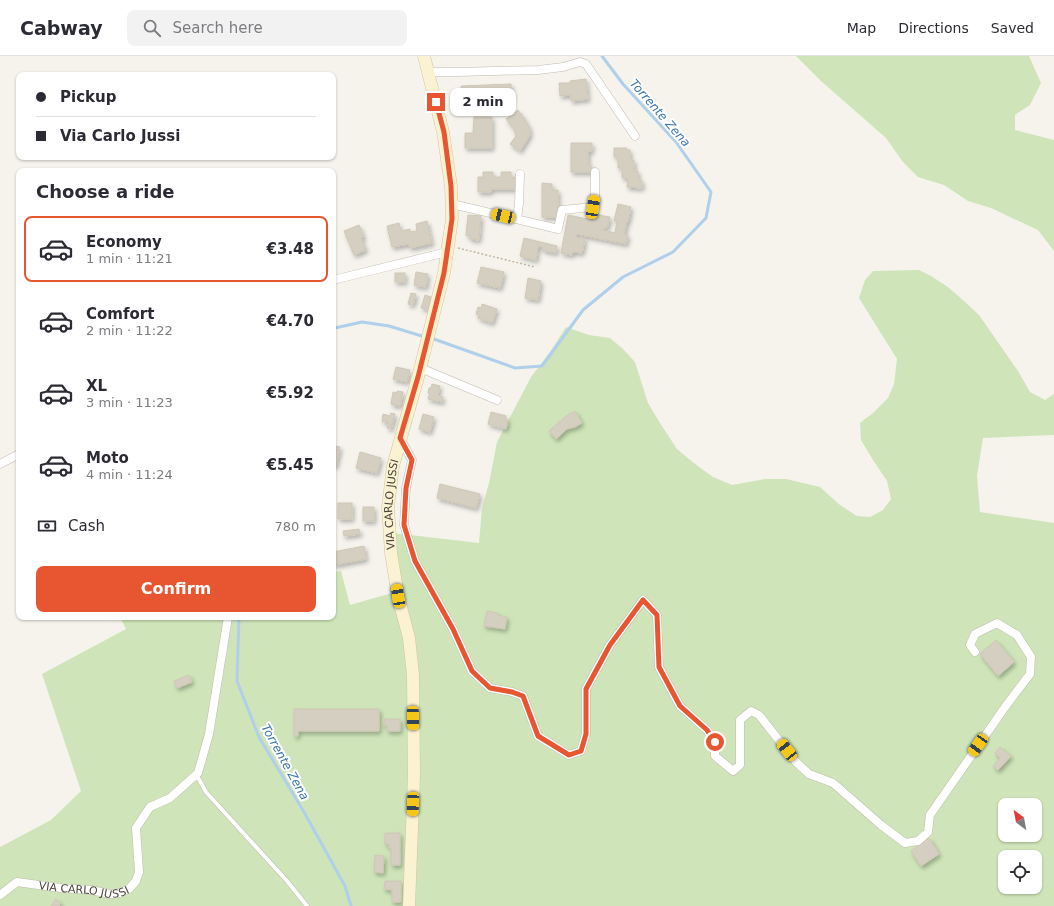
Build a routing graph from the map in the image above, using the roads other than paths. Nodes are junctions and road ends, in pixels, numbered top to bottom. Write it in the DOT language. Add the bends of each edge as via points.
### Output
graph roads {
  1 [pos="424,56"];
  2 [pos="429,72"];
  3 [pos="635,136"];
  4 [pos="595,172"];
  5 [pos="520,174"];
  6 [pos="452,204"];
  7 [pos="517,219"];
  8 [pos="452,249"];
  9 [pos="336,279"];
  10 [pos="425,370"];
  11 [pos="497,400"];
  12 [pos="400,438"];
  13 [pos="16,456"];
  14 [pos="0,464"];
  15 [pos="228,620"];
  16 [pos="975,652"];
  17 [pos="196,774"];
  18 [pos="0,895"];
  19 [pos="307,906"];
  20 [pos="408,906"];
  1 -- 2 [label="street, VIA CARLO JUSSI"];
  2 -- 3 [label="street" via="538,70 580,62 586,64"];
  2 -- 6 [label="street, VIA CARLO JUSSI" via="444,132"];
  4 -- 7 [label="street" via="593,207 562,210 558,229"];
  5 -- 7 [label="street"];
  6 -- 7 [label="street"];
  6 -- 8 [label="street, VIA CARLO JUSSI"];
  8 -- 9 [label="street"];
  8 -- 12 [label="street, VIA CARLO JUSSI"];
  10 -- 11 [label="street"];
  12 -- 16 [label="street" via="412,460 406,488 404,525 415,561 453,629 472,671 490,688 523,696 538,736 569,755 581,751 586,734 586,689 610,645 643,600 657,615 659,667 680,706 707,730 715,742 715,756 733,771 740,765 740,720 751,710 759,715 796,762 809,774 833,783 905,843 918,841 928,832 930,815 1030,674 1031,657 1017,635 997,623 975,634 970,645"];
  12 -- 20 [label="street, VIA CARLO JUSSI" via="393,466 388,507 391,553 398,596 409,638 413,675 414,775"];
  13 -- 14 [label="street"];
  15 -- 17 [label="street, VIA CARLO JUSSI" via="209,734"];
  17 -- 18 [label="street, VIA CARLO JUSSI" via="170,798 150,807 136,828 139,872 136,881 120,893 110,894 17,882"];
  17 -- 19 [label="lane" via="206,792"];
}
